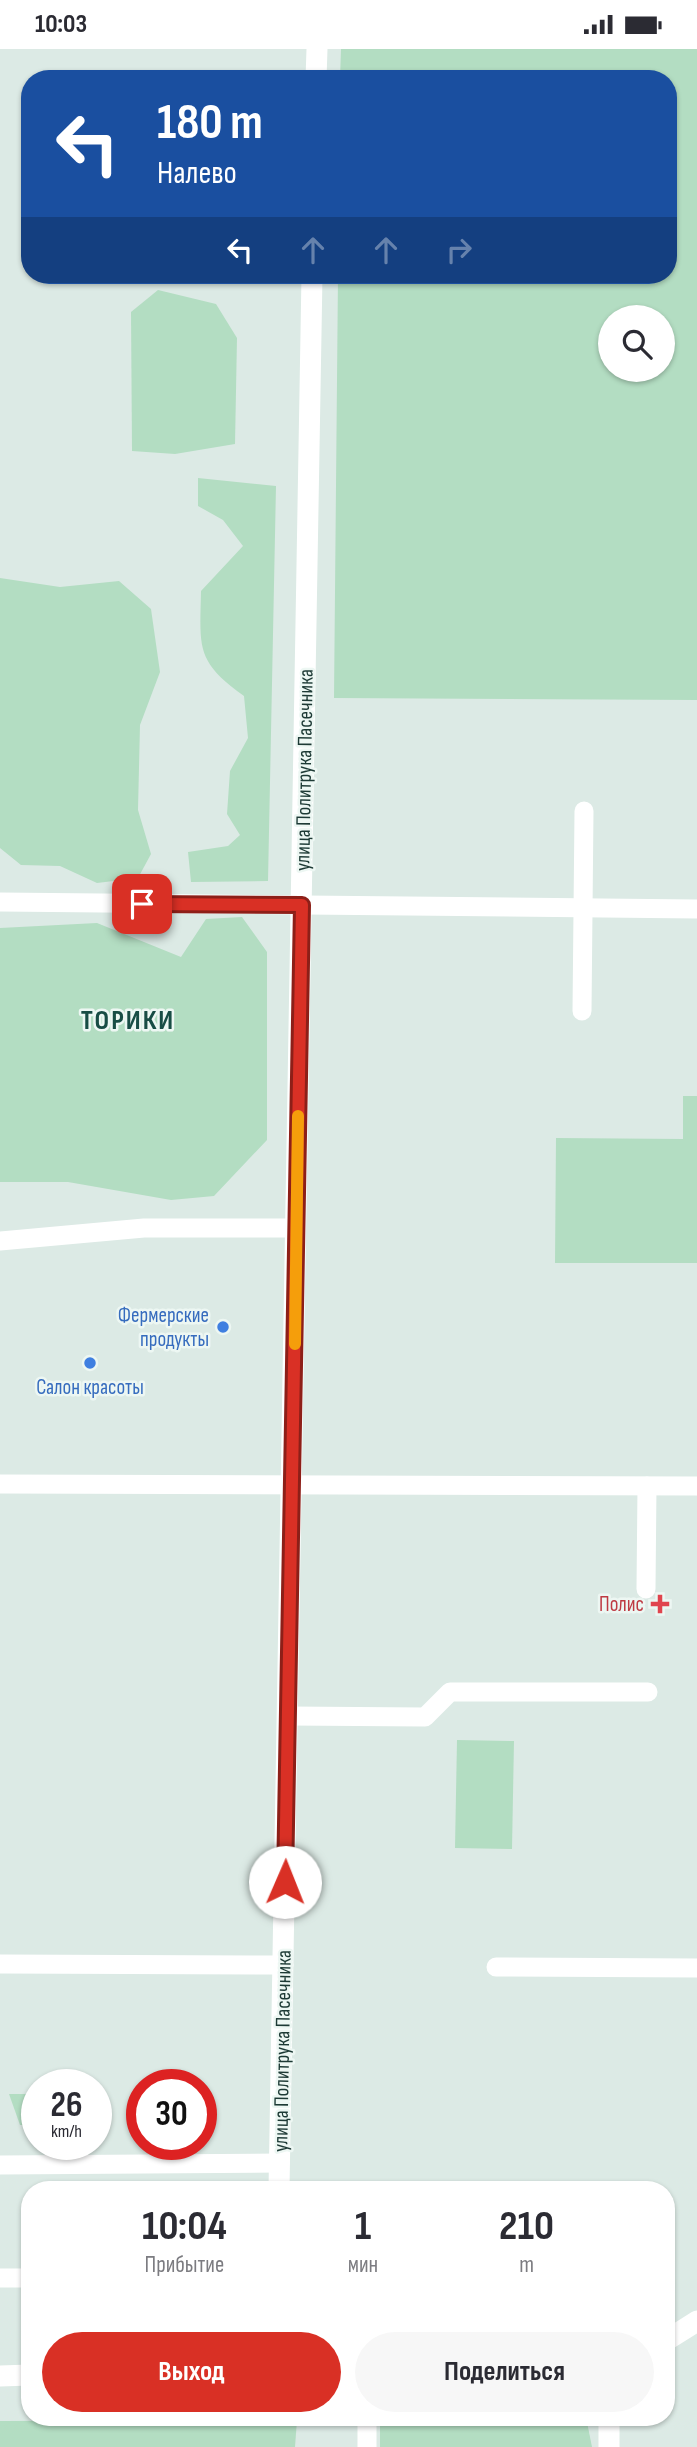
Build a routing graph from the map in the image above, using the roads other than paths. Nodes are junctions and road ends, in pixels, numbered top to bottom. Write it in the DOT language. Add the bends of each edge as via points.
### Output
graph roads {
  1 [pos="317,49"];
  2 [pos="316,70"];
  3 [pos="312,284"];
  4 [pos="583,811"];
  5 [pos="0,902"];
  6 [pos="302,905"];
  7 [pos="583,908"];
  8 [pos="697,909"];
  9 [pos="582,1010"];
  10 [pos="296,1228"];
  11 [pos="0,1241"];
  12 [pos="293,1483"];
  13 [pos="0,1484"];
  14 [pos="647,1486"];
  15 [pos="697,1486"];
  16 [pos="646,1589"];
  17 [pos="648,1692"];
  18 [pos="289,1716"];
  19 [pos="0,1964"];
  20 [pos="284,1965"];
  21 [pos="496,1967"];
  22 [pos="697,1968"];
  23 [pos="280,2163"];
  24 [pos="0,2165"];
  25 [pos="279,2181"];
  26 [pos="0,2278"];
  27 [pos="21,2278"];
  28 [pos="697,2322"];
  29 [pos="675,2335"];
  30 [pos="21,2375"];
  31 [pos="0,2376"];
  32 [pos="368,2426"];
  33 [pos="609,2426"];
  34 [pos="367,2447"];
  35 [pos="609,2447"];
  1 -- 2 [label="street"];
  3 -- 6 [label="street, улица Политрука Пасечника"];
  4 -- 7 [label="lane"];
  5 -- 6 [label="lane"];
  6 -- 7 [label="lane"];
  6 -- 10 [label="street, улица Политрука Пасечника"];
  7 -- 8 [label="lane"];
  7 -- 9 [label="lane"];
  10 -- 11 [label="lane" via="144,1228"];
  10 -- 12 [label="street, улица Политрука Пасечника"];
  12 -- 13 [label="lane"];
  12 -- 14 [label="lane"];
  12 -- 18 [label="street, улица Политрука Пасечника"];
  14 -- 15 [label="lane"];
  14 -- 16 [label="lane"];
  17 -- 18 [label="lane" via="450,1692 425,1717"];
  18 -- 20 [label="street, улица Политрука Пасечника"];
  19 -- 20 [label="lane"];
  20 -- 23 [label="street, улица Политрука Пасечника"];
  21 -- 22 [label="lane"];
  23 -- 24 [label="lane"];
  23 -- 25 [label="street, улица Политрука Пасечника"];
  26 -- 27 [label="lane"];
  28 -- 29 [label="street"];
  30 -- 31 [label="street"];
  32 -- 34 [label="lane"];
  33 -- 35 [label="street"];
}
